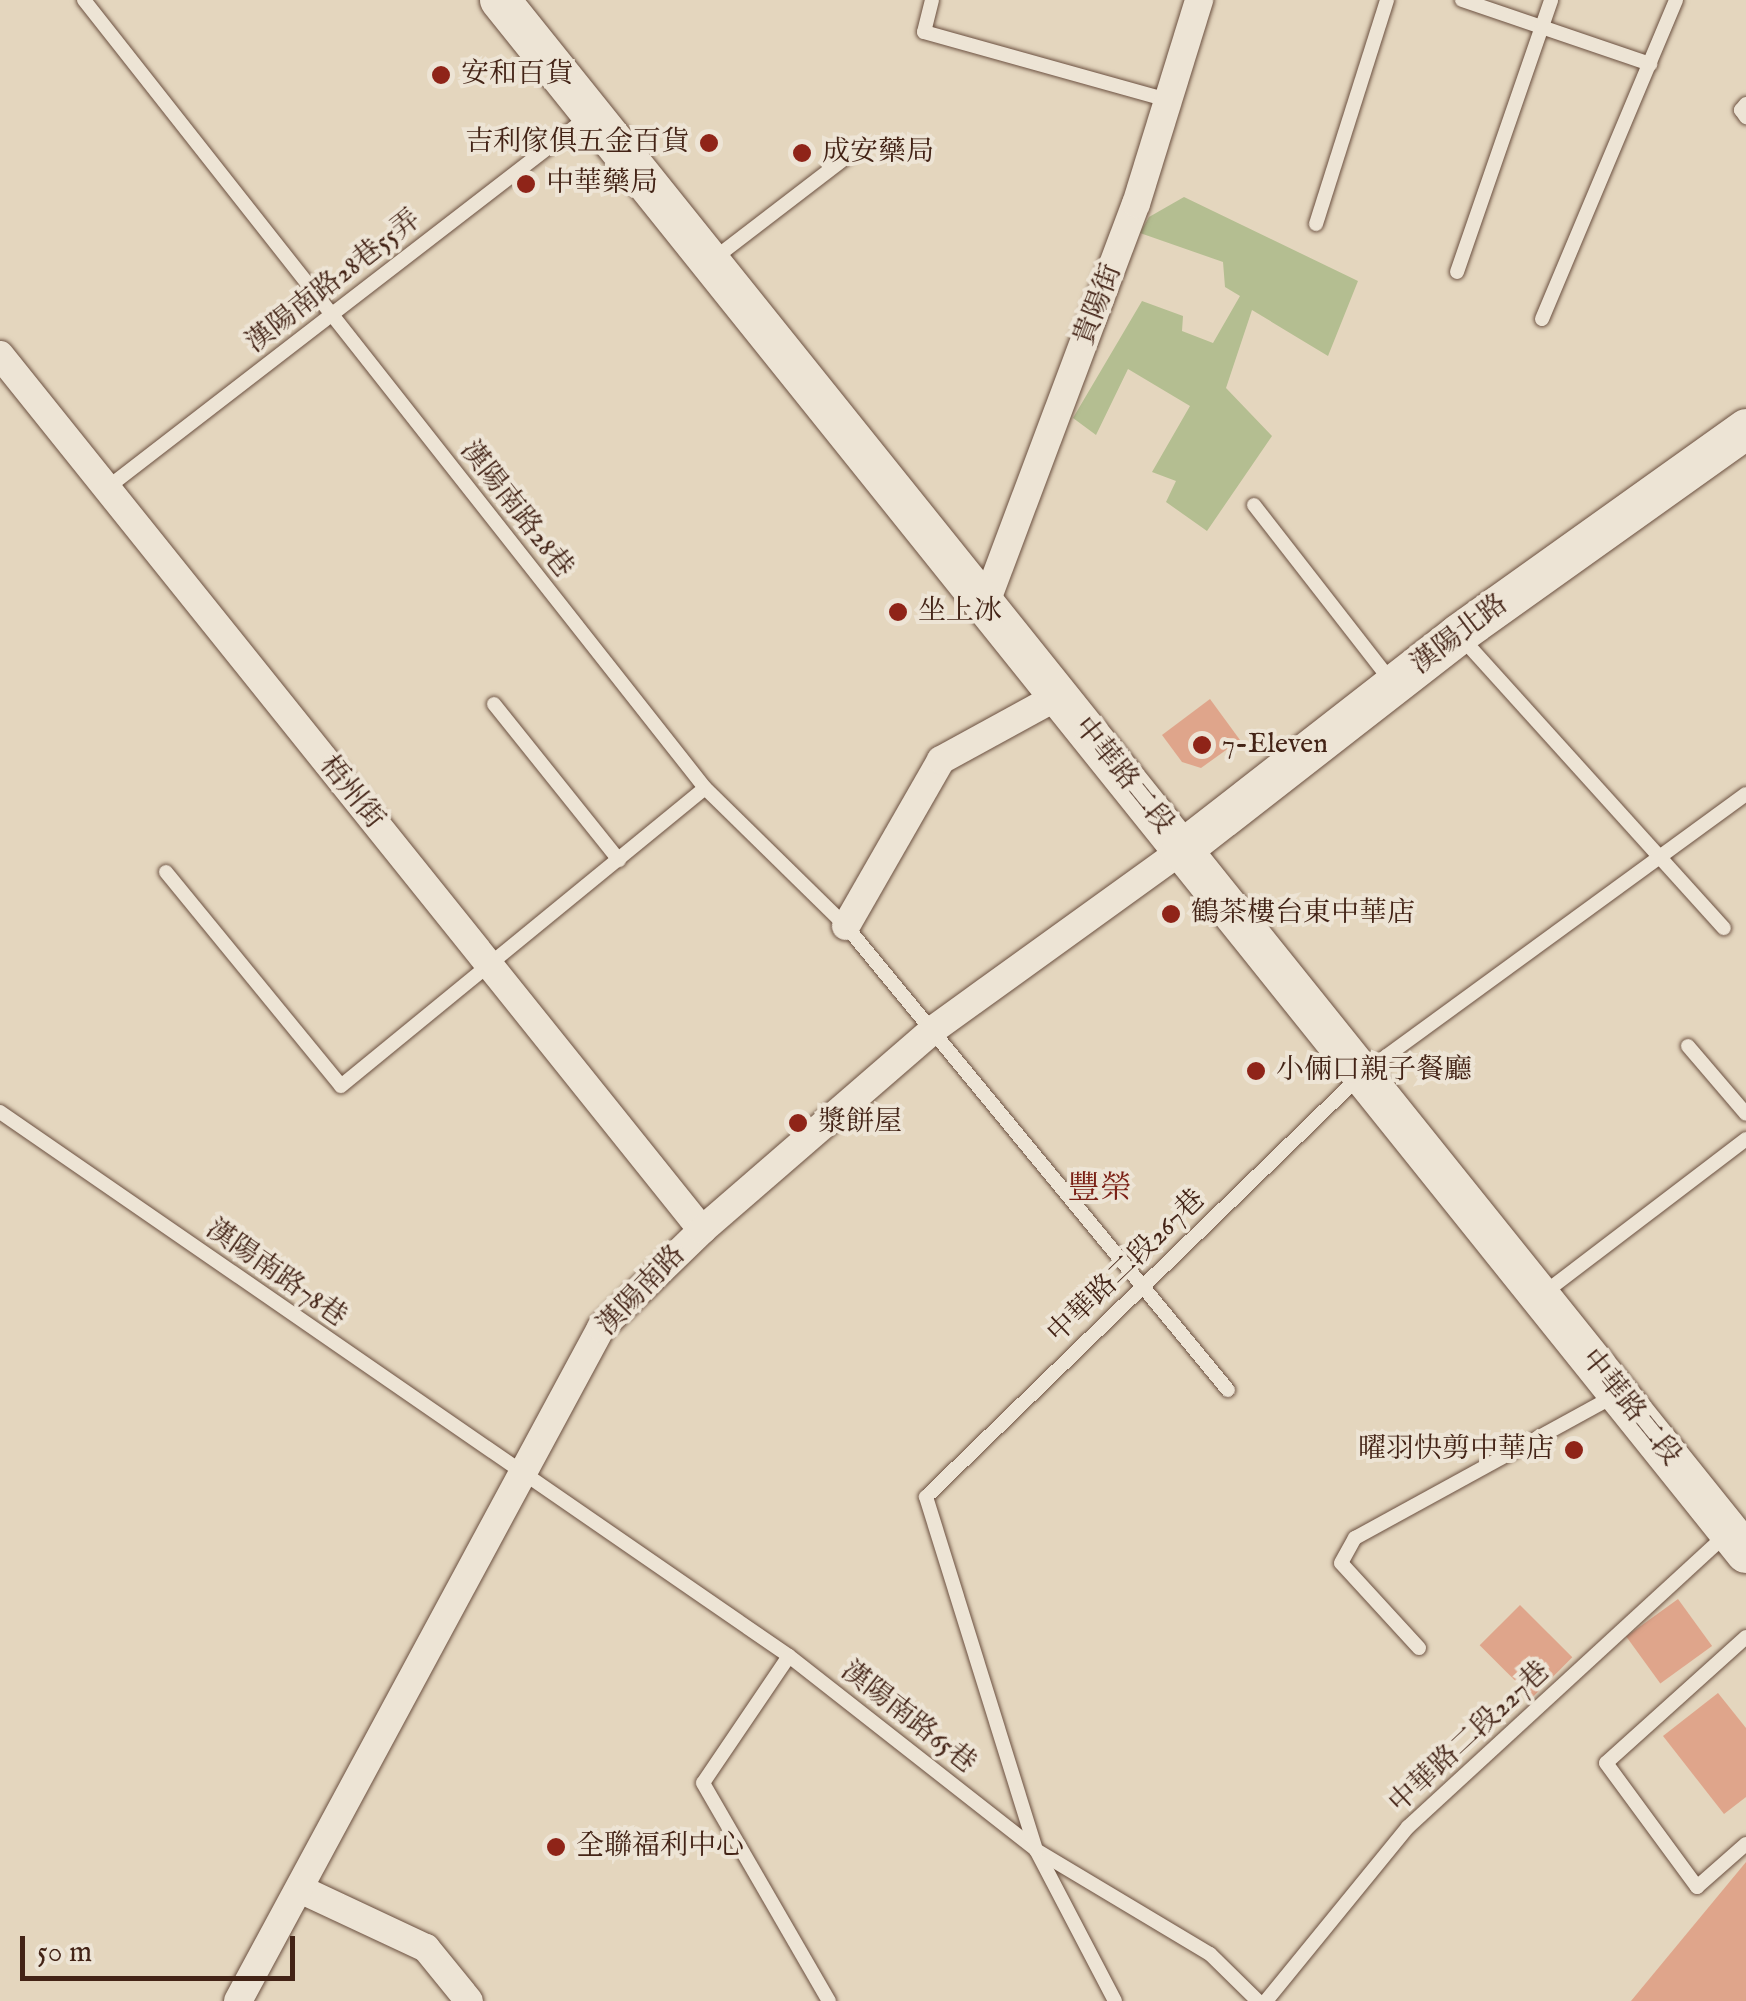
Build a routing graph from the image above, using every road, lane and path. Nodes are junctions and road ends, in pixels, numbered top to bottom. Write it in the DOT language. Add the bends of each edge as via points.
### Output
graph roads {
  1 [pos="84,0"];
  2 [pos="500,0"];
  3 [pos="932,0"];
  4 [pos="1198,0"];
  5 [pos="1387,0"];
  6 [pos="1462,0"];
  7 [pos="1551,0"];
  8 [pos="1676,0"];
  9 [pos="1540,26"];
  10 [pos="1650,64"];
  11 [pos="1168,100"];
  12 [pos="1746,104"];
  13 [pos="591,114"];
  14 [pos="1746,116"];
  15 [pos="857,149"];
  16 [pos="1316,224"];
  17 [pos="710,262"];
  18 [pos="1457,272"];
  19 [pos="331,316"];
  20 [pos="1542,320"];
  21 [pos="0,356"];
  22 [pos="1746,429"];
  23 [pos="106,488"];
  24 [pos="1254,505"];
  25 [pos="985,605"];
  26 [pos="1459,634"];
  27 [pos="1394,685"];
  28 [pos="1058,696"];
  29 [pos="494,704"];
  30 [pos="705,788"];
  31 [pos="1746,794"];
  32 [pos="1182,850"];
  33 [pos="1657,857"];
  34 [pos="619,860"];
  35 [pos="166,872"];
  36 [pos="846,926"];
  37 [pos="1724,928"];
  38 [pos="491,968"];
  39 [pos="934,1029"];
  40 [pos="1688,1046"];
  41 [pos="1362,1074"];
  42 [pos="0,1112"];
  43 [pos="1746,1114"];
  44 [pos="1746,1138"];
  45 [pos="702,1230"];
  46 [pos="1143,1286"];
  47 [pos="1540,1296"];
  48 [pos="1228,1390"];
  49 [pos="1619,1394"];
  50 [pos="522,1476"];
  51 [pos="1738,1542"];
  52 [pos="1746,1637"];
  53 [pos="1420,1648"];
  54 [pos="789,1656"];
  55 [pos="1746,1844"];
  56 [pos="1036,1850"];
  57 [pos="302,1890"];
  58 [pos="238,2001"];
  59 [pos="469,2001"];
  60 [pos="829,2001"];
  61 [pos="1115,2001"];
  62 [pos="1258,2001"];
  63 [pos="1266,2001"];
  1 -- 19 [label="lane, 漢陽南路28巷"];
  2 -- 13 [label="street, 中華路二段"];
  3 -- 11 [label="lane" via="924,32"];
  4 -- 11 [label="street, 貴陽街"];
  5 -- 16 [label="lane"];
  6 -- 9 [label="lane"];
  7 -- 9 [label="lane"];
  8 -- 10 [label="lane"];
  9 -- 10 [label="lane"];
  9 -- 18 [label="lane"];
  10 -- 20 [label="lane"];
  11 -- 25 [label="street, 貴陽街" via="1136,204"];
  12 -- 14 [label="lane"];
  13 -- 17 [label="street, 中華路二段"];
  13 -- 19 [label="lane, 漢陽南路28巷55弄"];
  15 -- 17 [label="lane"];
  17 -- 25 [label="street, 中華路二段"];
  19 -- 23 [label="lane, 漢陽南路28巷55弄"];
  19 -- 30 [label="lane, 漢陽南路28巷"];
  21 -- 23 [label="street, 梧州街"];
  22 -- 26 [label="street, 漢陽北路"];
  23 -- 38 [label="street, 梧州街"];
  24 -- 27 [label="lane"];
  25 -- 28 [label="street, 中華路二段"];
  26 -- 27 [label="street, 漢陽北路"];
  26 -- 33 [label="lane"];
  27 -- 32 [label="street, 漢陽北路"];
  28 -- 32 [label="street, 中華路二段"];
  28 -- 36 [label="street" via="941,760"];
  29 -- 34 [label="lane"];
  30 -- 34 [label="lane"];
  30 -- 36 [label="lane, 漢陽南路28巷"];
  31 -- 33 [label="lane, 中華路二段267巷"];
  32 -- 39 [label="street, 漢陽南路"];
  32 -- 41 [label="street, 中華路二段"];
  33 -- 37 [label="lane"];
  33 -- 41 [label="lane, 中華路二段267巷"];
  34 -- 38 [label="lane"];
  35 -- 38 [label="lane" via="342,1086"];
  36 -- 39 [label="lane, 漢陽南路28巷"];
  38 -- 45 [label="street, 梧州街"];
  39 -- 45 [label="street, 漢陽南路"];
  39 -- 46 [label="lane, 漢陽南路28巷"];
  40 -- 43 [label="lane"];
  41 -- 46 [label="lane, 中華路二段267巷"];
  41 -- 47 [label="street, 中華路二段"];
  42 -- 50 [label="lane, 漢陽南路78巷"];
  44 -- 47 [label="lane"];
  45 -- 50 [label="street, 漢陽南路" via="601,1328"];
  46 -- 48 [label="lane, 漢陽南路28巷"];
  46 -- 56 [label="lane, 中華路二段267巷" via="926,1496"];
  47 -- 49 [label="street, 中華路二段"];
  49 -- 51 [label="street, 中華路二段"];
  49 -- 53 [label="lane" via="1355,1538 1341,1563"];
  50 -- 54 [label="lane, 漢陽南路65巷"];
  50 -- 57 [label="street, 漢陽南路"];
  51 -- 63 [label="lane, 中華路二段227巷" via="1408,1828"];
  52 -- 55 [label="lane" via="1606,1762 1697,1887"];
  54 -- 56 [label="lane, 漢陽南路65巷"];
  54 -- 60 [label="lane" via="704,1783"];
  56 -- 61 [label="lane"];
  56 -- 62 [label="lane, 漢陽南路65巷" via="1210,1954"];
  57 -- 58 [label="street, 漢陽南路"];
  57 -- 59 [label="street" via="426,1948"];
}
